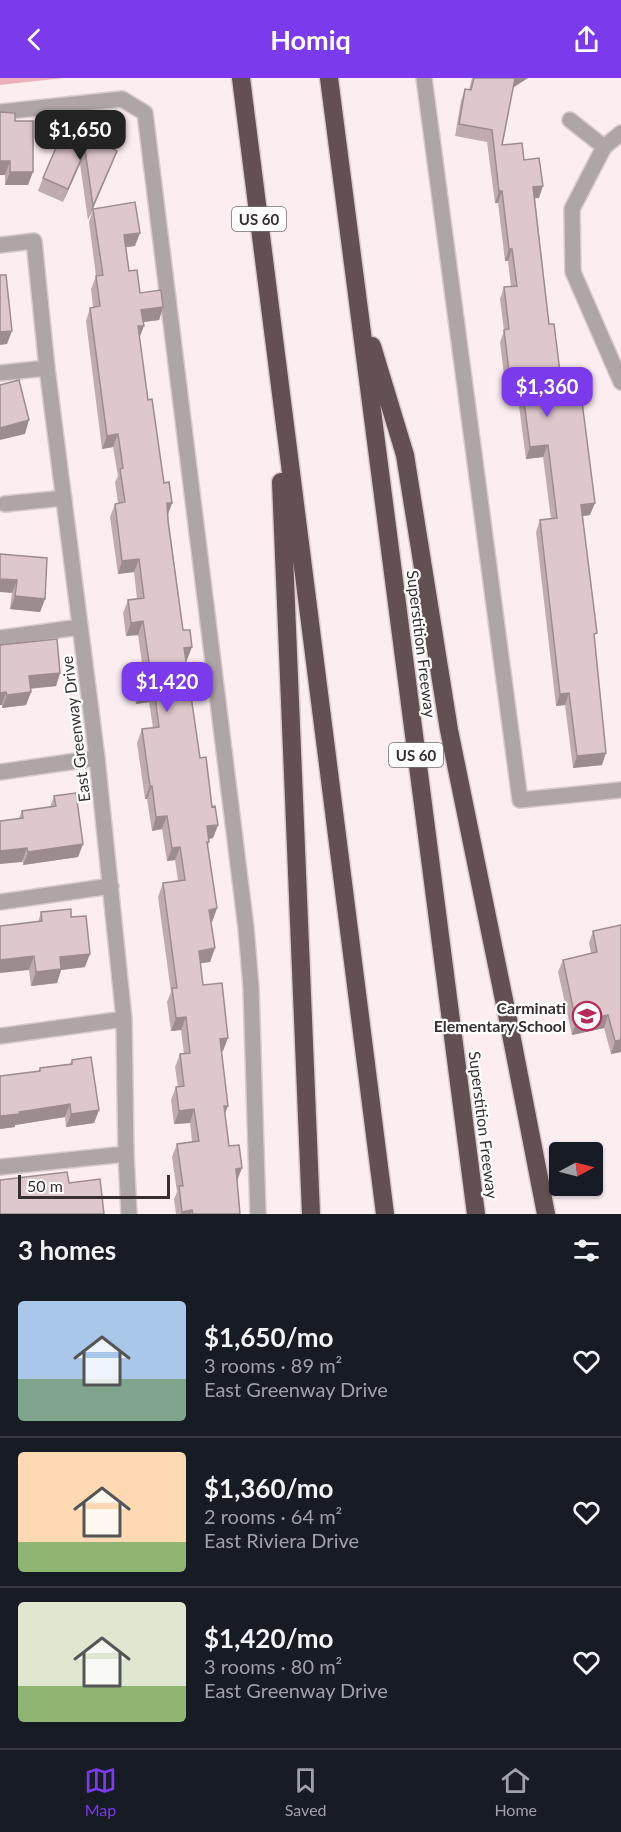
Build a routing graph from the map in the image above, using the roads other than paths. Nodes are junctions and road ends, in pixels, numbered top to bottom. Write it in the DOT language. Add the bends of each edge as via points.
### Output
graph roads {
  1 [pos="241,78"];
  2 [pos="329,78"];
  3 [pos="424,78"];
  4 [pos="0,112"];
  5 [pos="570,120"];
  6 [pos="621,133"];
  7 [pos="604,147"];
  8 [pos="0,245"];
  9 [pos="357,296"];
  10 [pos="276,360"];
  11 [pos="47,368"];
  12 [pos="0,373"];
  13 [pos="621,382"];
  14 [pos="64,498"];
  15 [pos="5,504"];
  16 [pos="80,627"];
  17 [pos="0,638"];
  18 [pos="97,758"];
  19 [pos="0,772"];
  20 [pos="621,790"];
  21 [pos="111,886"];
  22 [pos="0,902"];
  23 [pos="124,1019"];
  24 [pos="0,1036"];
  25 [pos="126,1154"];
  26 [pos="0,1167"];
  27 [pos="129,1214"];
  28 [pos="258,1214"];
  29 [pos="311,1214"];
  30 [pos="385,1214"];
  31 [pos="476,1214"];
  32 [pos="546,1214"];
  1 -- 10 [label="highway, US 60"];
  2 -- 9 [label="highway, Superstition Freeway / US 60"];
  3 -- 20 [label="street" via="520,800"];
  4 -- 28 [label="street" via="122,99 145,113 246,928"];
  5 -- 7 [label="street"];
  6 -- 7 [label="street"];
  7 -- 13 [label="street" via="572,208 573,272"];
  8 -- 11 [label="street, East Greenway Drive" via="34,241"];
  9 -- 31 [label="highway, Superstition Freeway / US 60"];
  9 -- 32 [label="highway" via="405,455 449,730"];
  10 -- 29 [label="highway"];
  10 -- 30 [label="highway, US 60"];
  11 -- 12 [label="street"];
  11 -- 14 [label="street, East Greenway Drive"];
  14 -- 15 [label="street"];
  14 -- 16 [label="street, East Greenway Drive"];
  16 -- 17 [label="street"];
  16 -- 18 [label="street, East Greenway Drive"];
  18 -- 19 [label="street"];
  18 -- 21 [label="street, East Greenway Drive"];
  21 -- 22 [label="street"];
  21 -- 23 [label="street, East Greenway Drive"];
  23 -- 24 [label="street"];
  23 -- 25 [label="street, East Greenway Drive"];
  25 -- 26 [label="street"];
  25 -- 27 [label="street, East Greenway Drive"];
}
